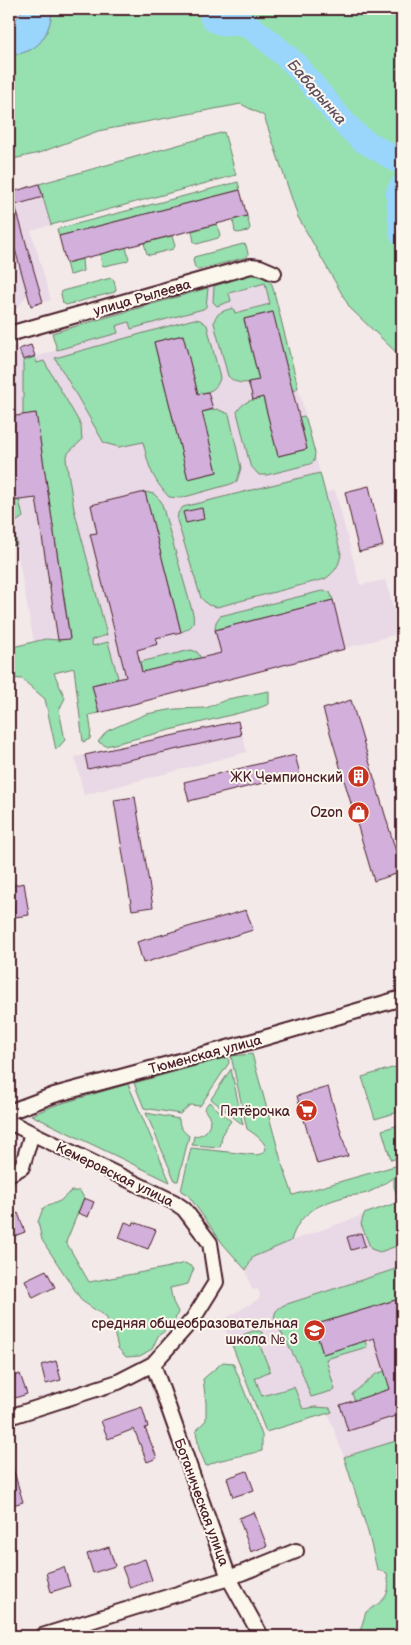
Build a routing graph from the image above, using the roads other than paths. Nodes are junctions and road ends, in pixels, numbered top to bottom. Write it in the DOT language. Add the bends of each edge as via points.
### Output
graph roads {
  1 [pos="274,273"];
  2 [pos="9,334"];
  3 [pos="402,998"];
  4 [pos="9,1112"];
  5 [pos="9,1122"];
  6 [pos="32,1133"];
  7 [pos="9,1174"];
  8 [pos="153,1364"];
  9 [pos="9,1418"];
  10 [pos="296,1551"];
  11 [pos="229,1578"];
  12 [pos="42,1636"];
  13 [pos="261,1636"];
  1 -- 2 [label="street, улица Рылеева" via="251,266"];
  3 -- 4 [label="street, Тюменская улица" via="54,1095"];
  5 -- 6 [label="street, Кемеровская улица"];
  6 -- 7 [label="street" via="22,1167"];
  6 -- 8 [label="street, Кемеровская улица" via="174,1202 184,1209 210,1242 216,1282 193,1319"];
  8 -- 9 [label="street, Кемеровская улица" via="118,1382"];
  8 -- 11 [label="street, Ботаническая улица"];
  10 -- 11 [label="street"];
  11 -- 12 [label="street"];
  11 -- 13 [label="street, Ботаническая улица"];
}
